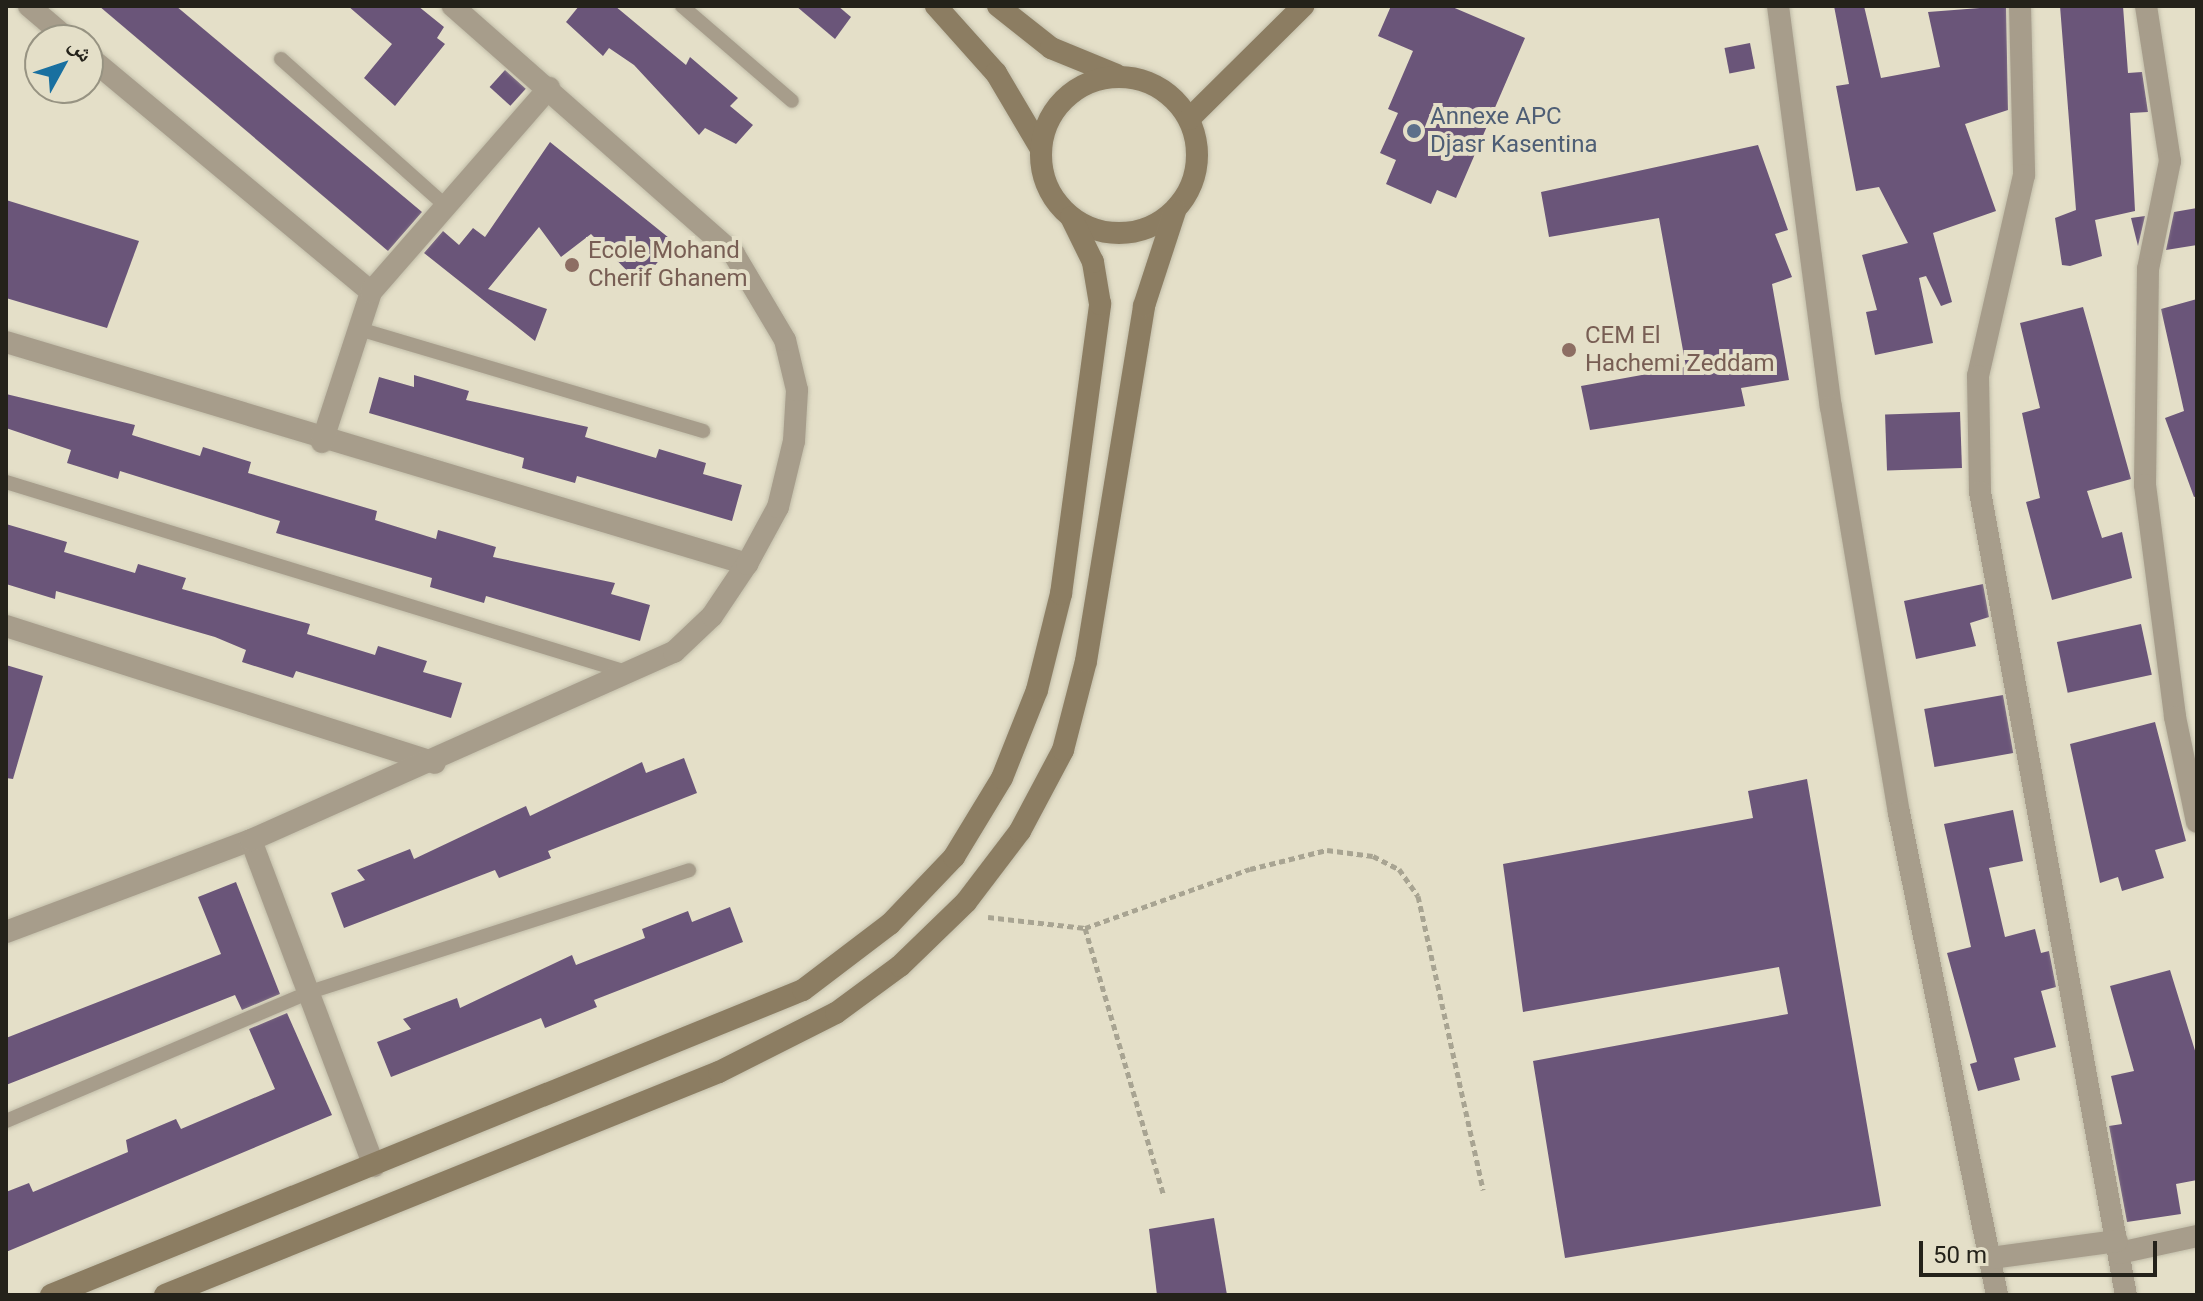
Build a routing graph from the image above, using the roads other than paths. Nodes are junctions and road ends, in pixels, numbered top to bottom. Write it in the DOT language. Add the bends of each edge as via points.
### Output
graph roads {
  1 [pos="29,6"];
  2 [pos="453,6"];
  3 [pos="682,6"];
  4 [pos="936,6"];
  5 [pos="998,6"];
  6 [pos="1303,6"];
  7 [pos="1778,6"];
  8 [pos="2020,6"];
  9 [pos="2146,6"];
  10 [pos="50,24"];
  11 [pos="281,59"];
  12 [pos="104,69"];
  13 [pos="1122,77"];
  14 [pos="549,88"];
  15 [pos="792,101"];
  16 [pos="1189,119"];
  17 [pos="1041,149"];
  18 [pos="446,206"];
  19 [pos="1175,211"];
  20 [pos="1071,217"];
  21 [pos="371,292"];
  22 [pos="359,329"];
  23 [pos="6,342"];
  24 [pos="703,431"];
  25 [pos="322,442"];
  26 [pos="6,482"];
  27 [pos="747,564"];
  28 [pos="6,626"];
  29 [pos="630,673"];
  30 [pos="435,763"];
  31 [pos="2197,822"];
  32 [pos="251,840"];
  33 [pos="689,870"];
  34 [pos="6,932"];
  35 [pos="313,991"];
  36 [pos="6,1121"];
  37 [pos="374,1166"];
  38 [pos="2197,1236"];
  39 [pos="2118,1247"];
  40 [pos="1991,1258"];
  41 [pos="51,1295"];
  42 [pos="165,1295"];
  43 [pos="1997,1295"];
  44 [pos="2126,1295"];
  1 -- 10 [label="street"];
  2 -- 14 [label="street"];
  3 -- 15 [label="lane"];
  4 -- 17 [label="main road" via="996,73"];
  5 -- 13 [label="main road" via="1051,48"];
  6 -- 16 [label="main road"];
  7 -- 40 [label="street" via="1831,407 1899,813"];
  8 -- 39 [label="street" via="2024,175 1978,376 1980,492"];
  9 -- 31 [label="street" via="2170,161 2148,269 2145,485 2175,717"];
  11 -- 18 [label="lane"];
  12 -- 21 [label="street"];
  13 -- 16 [label="main road" via="1161,89"];
  13 -- 17 [label="main road" via="1098,80 1059,105"];
  14 -- 18 [label="street"];
  14 -- 27 [label="street" via="734,254 785,340 797,390 794,441 778,507"];
  16 -- 19 [label="main road" via="1197,168"];
  17 -- 20 [label="main road" via="1053,198"];
  18 -- 21 [label="street"];
  19 -- 20 [label="main road" via="1124,234"];
  19 -- 42 [label="main road" via="1144,306 1086,661 1063,750 1020,831 955,913 900,966 836,1013 719,1072"];
  20 -- 37 [label="main road" via="1093,262 1100,304 1061,594 1037,690 1008,764 954,857 890,924 803,990"];
  21 -- 22 [label="street"];
  22 -- 24 [label="lane"];
  22 -- 25 [label="street"];
  23 -- 25 [label="street"];
  25 -- 27 [label="street"];
  26 -- 29 [label="lane"];
  27 -- 29 [label="street" via="712,616 674,652"];
  28 -- 30 [label="street"];
  29 -- 30 [label="street"];
  30 -- 32 [label="street"];
  32 -- 34 [label="street"];
  32 -- 35 [label="street"];
  33 -- 35 [label="lane"];
  35 -- 36 [label="lane"];
  35 -- 37 [label="street"];
  37 -- 41 [label="main road"];
  38 -- 39 [label="street"];
  39 -- 40 [label="street"];
  39 -- 44 [label="street"];
  40 -- 43 [label="street"];
}
